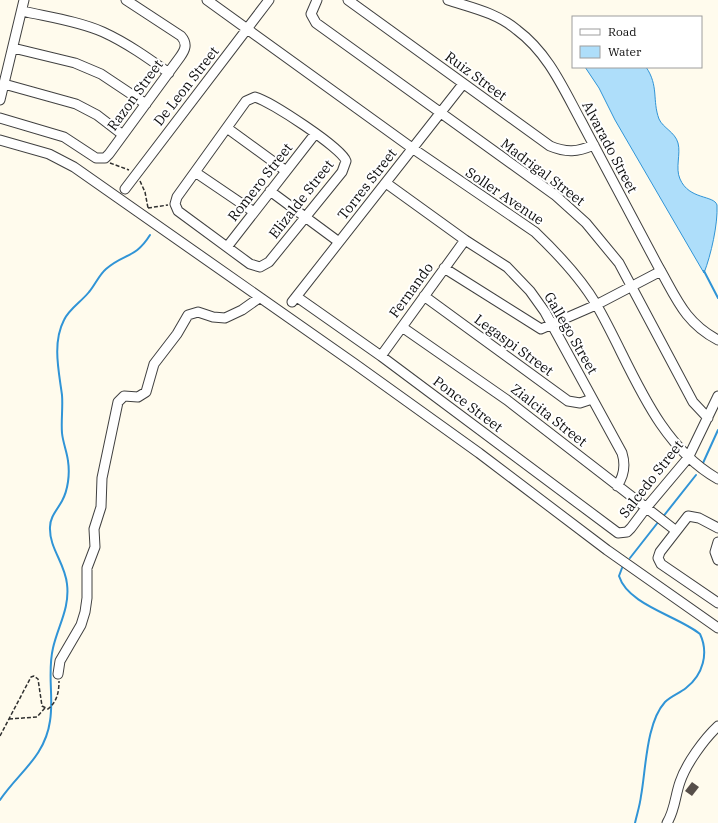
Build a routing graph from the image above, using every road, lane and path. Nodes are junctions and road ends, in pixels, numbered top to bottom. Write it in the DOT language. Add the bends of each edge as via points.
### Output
graph roads {
  1 [pos="24,0"];
  2 [pos="126,0"];
  3 [pos="207,0"];
  4 [pos="269,0"];
  5 [pos="317,0"];
  6 [pos="348,0"];
  7 [pos="448,0"];
  8 [pos="22,11"];
  9 [pos="247,30"];
  10 [pos="13,48"];
  11 [pos="169,73"];
  12 [pos="4,84"];
  13 [pos="462,84"];
  14 [pos="0,100"];
  15 [pos="146,104"];
  16 [pos="440,113"];
  17 [pos="0,118"];
  18 [pos="227,128"];
  19 [pos="315,134"];
  20 [pos="123,135"];
  21 [pos="0,140"];
  22 [pos="594,145"];
  23 [pos="412,148"];
  24 [pos="286,171"];
  25 [pos="195,172"];
  26 [pos="386,183"];
  27 [pos="125,189"];
  28 [pos="270,191"];
  29 [pos="175,204"];
  30 [pos="148,208"];
  31 [pos="254,212"];
  32 [pos="306,217"];
  33 [pos="465,240"];
  34 [pos="339,242"];
  35 [pos="227,247"];
  36 [pos="444,268"];
  37 [pos="661,271"];
  38 [pos="632,286"];
  39 [pos="424,296"];
  40 [pos="259,298"];
  41 [pos="295,300"];
  42 [pos="596,305"];
  43 [pos="552,325"];
  44 [pos="402,327"];
  45 [pos="718,340"];
  46 [pos="381,356"];
  47 [pos="718,396"];
  48 [pos="592,399"];
  49 [pos="708,418"];
  50 [pos="688,458"];
  51 [pos="718,479"];
  52 [pos="617,486"];
  53 [pos="649,511"];
  54 [pos="718,528"];
  55 [pos="675,530"];
  56 [pos="622,533"];
  57 [pos="718,542"];
  58 [pos="718,560"];
  59 [pos="718,604"];
  60 [pos="718,628"];
  61 [pos="58,674"];
  62 [pos="45,708"];
  63 [pos="9,719"];
  64 [pos="718,726"];
  65 [pos="0,736"];
  66 [pos="667,823"];
  1 -- 8 [label="street"];
  2 -- 11 [label="street, Razon Street" via="175,32 186,43"];
  3 -- 9 [label="street, Soller Avenue"];
  4 -- 9 [label="street, De Leon Street"];
  5 -- 16 [label="street, Madrigal Street" via="310,14 316,23"];
  6 -- 13 [label="street, Ruiz Street"];
  7 -- 22 [label="street, Alvarado Street" via="496,15 531,41 546,59"];
  8 -- 10 [label="street"];
  8 -- 11 [label="street" via="102,31 134,48"];
  9 -- 23 [label="street, Soller Avenue"];
  9 -- 27 [label="street, De Leon Street"];
  10 -- 12 [label="street"];
  10 -- 15 [label="street" via="74,63 101,74"];
  11 -- 15 [label="street, Razon Street"];
  12 -- 14 [label="street"];
  12 -- 20 [label="street" via="76,104 97,115"];
  13 -- 16 [label="street, Torres Street"];
  13 -- 22 [label="street, Ruiz Street" via="550,146 573,152"];
  15 -- 20 [label="street, Razon Street"];
  16 -- 23 [label="street, Torres Street"];
  16 -- 38 [label="street, Madrigal Street" via="555,195 586,223 619,263"];
  17 -- 20 [label="street, Razon Street" via="64,137 100,159 109,154"];
  18 -- 19 [label="street, Elizalde Street" via="246,101 255,97 265,100"];
  18 -- 24 [label="street"];
  18 -- 25 [label="street, Elizalde Street"];
  19 -- 24 [label="street, Romero Street"];
  19 -- 32 [label="street, Elizalde Street" via="340,152 346,161 342,172"];
  21 -- 40 [label="street" via="49,154 66,162"];
  22 -- 37 [label="street, Alvarado Street"];
  23 -- 26 [label="street, Torres Street"];
  23 -- 42 [label="street, Soller Avenue" via="535,232 570,268"];
  24 -- 28 [label="street, Romero Street"];
  25 -- 29 [label="street, Elizalde Street" via="177,197"];
  25 -- 31 [label="street"];
  26 -- 33 [label="street, Gallego Street"];
  26 -- 34 [label="street, Torres Street"];
  28 -- 31 [label="street, Romero Street"];
  28 -- 32 [label="street"];
  29 -- 30 [label="path"];
  29 -- 35 [label="street, Elizalde Street" via="178,211"];
  31 -- 35 [label="street, Romero Street"];
  32 -- 34 [label="street"];
  32 -- 35 [label="street, Elizalde Street" via="265,265 250,264"];
  33 -- 36 [label="street, Fernando"];
  33 -- 43 [label="street, Gallego Street" via="507,267 539,303"];
  34 -- 41 [label="street, Torres Street"];
  36 -- 39 [label="street, Fernando"];
  36 -- 43 [label="street" via="537,328"];
  37 -- 38 [label="street"];
  37 -- 45 [label="street, Alvarado Street" via="687,317 697,327"];
  38 -- 42 [label="street"];
  38 -- 49 [label="street, Madrigal Street" via="693,402"];
  39 -- 44 [label="street, Fernando"];
  39 -- 48 [label="street, Legaspi Street" via="568,402 580,403"];
  40 -- 60 [label="street" via="479,453 607,550"];
  40 -- 61 [label="street" via="225,318 198,312 188,315 154,364 146,392 138,397 124,396 118,402 102,478 101,507 94,529 95,547 86,568 85,612 60,661"];
  41 -- 46 [label="street, Ponce Street"];
  42 -- 43 [label="street"];
  42 -- 50 [label="street, Soller Avenue" via="656,416"];
  43 -- 48 [label="street, Gallego Street"];
  44 -- 46 [label="street, Fernando"];
  44 -- 52 [label="street, Zialcita Street" via="507,400"];
  46 -- 56 [label="street, Ponce Street" via="614,531"];
  47 -- 49 [label="street, Salcedo Street"];
  48 -- 52 [label="street, Gallego Street" via="624,458 624,472"];
  49 -- 50 [label="street, Salcedo Street"];
  50 -- 51 [label="street, Soller Avenue"];
  50 -- 53 [label="street, Salcedo Street"];
  52 -- 53 [label="street, Zialcita Street"];
  53 -- 55 [label="street, Zialcita Street"];
  53 -- 56 [label="street, Salcedo Street" via="632,528"];
  54 -- 55 [label="street" via="691,516 685,518"];
  55 -- 59 [label="street" via="658,555 658,561"];
  57 -- 58 [label="street" via="715,552"];
  61 -- 62 [label="path" via="58,695 51,707"];
  62 -- 63 [label="path" via="37,717"];
  62 -- 63 [label="path" via="41,701 38,679 34,676 27,682"];
  63 -- 65 [label="path"];
  64 -- 66 [label="street" via="708,736 684,772"];
}
